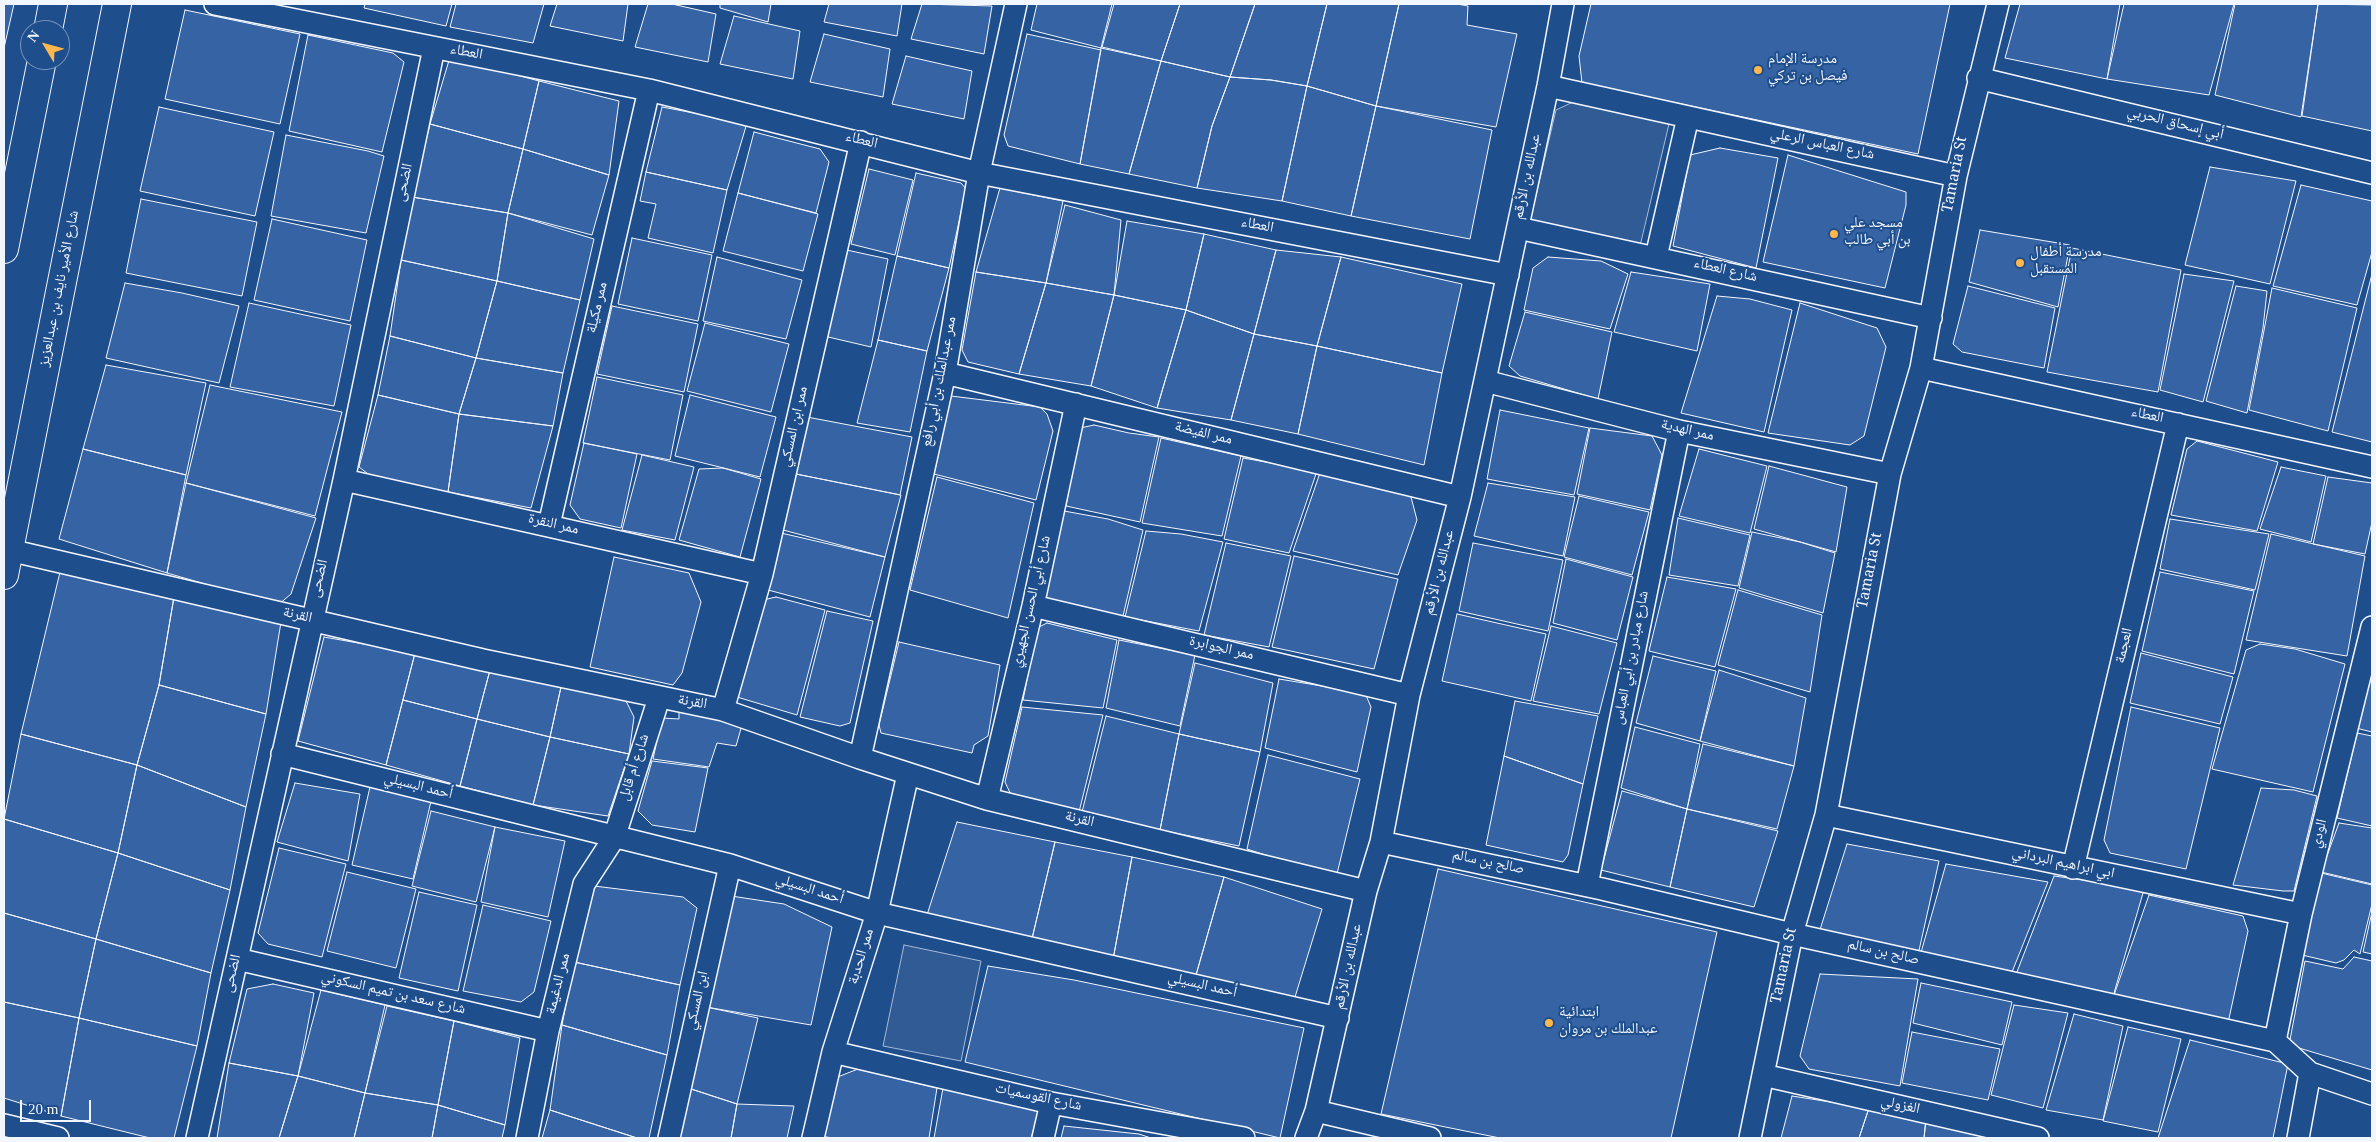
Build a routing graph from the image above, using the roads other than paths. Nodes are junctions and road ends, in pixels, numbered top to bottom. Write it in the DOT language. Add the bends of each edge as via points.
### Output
graph roads {
  1 [pos="53,4"];
  2 [pos="118,4"];
  3 [pos="215,4"];
  4 [pos="1016,4"];
  5 [pos="1563,4"];
  6 [pos="1998,4"];
  7 [pos="50,20"];
  8 [pos="434,48"];
  9 [pos="40,70"];
  10 [pos="1978,78"];
  11 [pos="1548,86"];
  12 [pos="649,90"];
  13 [pos="1688,117"];
  14 [pos="860,142"];
  15 [pos="979,173"];
  16 [pos="2372,173"];
  17 [pos="1956,176"];
  18 [pos="1518,228"];
  19 [pos="4,250"];
  20 [pos="1656,257"];
  21 [pos="1508,275"];
  22 [pos="1932,318"];
  23 [pos="1921,368"];
  24 [pos="945,373"];
  25 [pos="1485,381"];
  26 [pos="1076,404"];
  27 [pos="2178,424"];
  28 [pos="1679,431"];
  29 [pos="2372,466"];
  30 [pos="1890,474"];
  31 [pos="344,480"];
  32 [pos="1460,497"];
  33 [pos="549,525"];
  34 [pos="7,562"];
  35 [pos="762,574"];
  36 [pos="1033,606"];
  37 [pos="311,621"];
  38 [pos="2372,627"];
  39 [pos="1409,695"];
  40 [pos="659,698"];
  41 [pos="723,710"];
  42 [pos="282,754"];
  43 [pos="860,758"];
  44 [pos="908,774"];
  45 [pos="987,799"];
  46 [pos="1826,816"];
  47 [pos="614,838"];
  48 [pos="1381,842"];
  49 [pos="730,865"];
  50 [pos="2073,868"];
  51 [pos="1587,885"];
  52 [pos="1366,891"];
  53 [pos="876,913"];
  54 [pos="2301,914"];
  55 [pos="1792,934"];
  56 [pos="238,959"];
  57 [pos="1338,1018"];
  58 [pos="548,1031"];
  59 [pos="2275,1041"];
  60 [pos="833,1052"];
  61 [pos="2310,1073"];
  62 [pos="1763,1075"];
  63 [pos="2372,1094"];
  64 [pos="1051,1103"];
  65 [pos="1316,1111"];
  66 [pos="4,1126"];
  67 [pos="58,1138"];
  68 [pos="197,1138"];
  69 [pos="526,1138"];
  70 [pos="668,1138"];
  71 [pos="813,1138"];
  72 [pos="1043,1138"];
  73 [pos="1244,1138"];
  74 [pos="1306,1138"];
  75 [pos="1430,1138"];
  76 [pos="1750,1138"];
  77 [pos="2038,1138"];
  78 [pos="2298,1138"];
  1 -- 7 [label="street"];
  2 -- 34 [label="street, شارع الأمير نايف بن عبدالعزيز"];
  3 -- 8 [label="street, العطاء"];
  4 -- 15 [label="street, ممر عبدالملك بن أبي رافع"];
  5 -- 11 [label="street, عبدالله بن الأرقم"];
  6 -- 10 [label="street, Tamaria St"];
  8 -- 12 [label="street, العطاء"];
  8 -- 31 [label="street, الضحى"];
  9 -- 19 [label="street"];
  10 -- 16 [label="street, أبي إسحاق الحربي"];
  10 -- 17 [label="street, Tamaria St"];
  11 -- 13 [label="street, شارع العباس الرعلي"];
  11 -- 18 [label="street, عبدالله بن الأرقم"];
  12 -- 14 [label="street, العطاء"];
  12 -- 33 [label="street, ممر مكيلة"];
  13 -- 17 [label="street, شارع العباس الرعلي"];
  13 -- 20 [label="street"];
  14 -- 15 [label="street, العطاء"];
  14 -- 35 [label="street, ممر ابن المسكي"];
  15 -- 21 [label="street, العطاء"];
  15 -- 24 [label="street, ممر عبدالملك بن أبي رافع"];
  17 -- 22 [label="street, Tamaria St"];
  18 -- 20 [label="street, شارع العطاء"];
  18 -- 21 [label="street, عبدالله بن الأرقم"];
  20 -- 22 [label="street, شارع العطاء"];
  21 -- 25 [label="street, عبدالله بن الأرقم"];
  22 -- 23 [label="street, Tamaria St"];
  23 -- 27 [label="street, العطاء"];
  23 -- 30 [label="street, Tamaria St"];
  24 -- 26 [label="street, ممر الفيضة"];
  24 -- 43 [label="street, ممر عبدالملك بن أبي رافع"];
  25 -- 28 [label="street, ممر الهدية"];
  25 -- 32 [label="street, عبدالله بن الأرقم"];
  26 -- 32 [label="street, ممر الفيضة"];
  26 -- 36 [label="street, شارع أبي الحسن الجهيري"];
  27 -- 29 [label="street, العطاء"];
  27 -- 50 [label="street, العجمة"];
  28 -- 30 [label="street, ممر الهدية"];
  28 -- 51 [label="street, شارع مبادر بن أبي العباس"];
  30 -- 46 [label="street, Tamaria St"];
  31 -- 33 [label="street, ممر النقرة"];
  31 -- 37 [label="street, الضحى"];
  32 -- 39 [label="street, عبدالله بن الأرقم"];
  33 -- 35 [label="street, ممر النقرة"];
  34 -- 37 [label="street, القرنة"];
  35 -- 41 [label="street, ممر ابن المسكي"];
  36 -- 39 [label="street, ممر الجوابرة"];
  36 -- 45 [label="street, شارع أبي الحسن الجهيري"];
  37 -- 40 [label="street, القرنة"];
  37 -- 42 [label="street, الضحى"];
  38 -- 54 [label="street, الودي"];
  39 -- 48 [label="street, عبدالله بن الأرقم"];
  40 -- 41 [label="street, القرنة"];
  40 -- 47 [label="street, شارع أم قابل"];
  41 -- 43 [label="street, القرنة"];
  42 -- 47 [label="street, أحمد البسيلي"];
  42 -- 56 [label="street, الضحى"];
  43 -- 44 [label="street, القرنة"];
  44 -- 45 [label="street, القرنة"];
  44 -- 53 [label="street, ممر الحدبة"];
  45 -- 52 [label="street, القرنة"];
  46 -- 50 [label="street, ابي ابراهيم البرداني"];
  46 -- 55 [label="street, Tamaria St"];
  47 -- 49 [label="street, أحمد البسيلي"];
  47 -- 58 [label="street, ممر الدغيمة" via="584,884"];
  48 -- 51 [label="street, صالح بن سالم"];
  48 -- 52 [label="street, عبدالله بن الأرقم"];
  49 -- 53 [label="street, أحمد البسيلي"];
  49 -- 70 [label="street, ابن المسكي"];
  50 -- 54 [label="street, ابي ابراهيم البرداني"];
  51 -- 55 [label="street, صالح بن سالم"];
  52 -- 57 [label="street, عبدالله بن الأرقم"];
  53 -- 57 [label="street, أحمد البسيلي"];
  53 -- 60 [label="street, ممر الحدبة"];
  54 -- 59 [label="street, الودي"];
  55 -- 59 [label="street, صالح بن سالم"];
  55 -- 62 [label="street, Tamaria St"];
  56 -- 58 [label="street, شارع سعد بن تميم السكوني"];
  56 -- 68 [label="street, الضحى"];
  57 -- 65 [label="street, عبدالله بن الأرقم"];
  58 -- 69 [label="street, ممر الدغيمة"];
  59 -- 61 [label="street, صالح بن سالم"];
  60 -- 64 [label="street, شارع القوسميات"];
  60 -- 71 [label="street, ممر الحدبة"];
  61 -- 63 [label="street, صالح بن سالم"];
  61 -- 78 [label="street"];
  62 -- 76 [label="street, Tamaria St"];
  62 -- 77 [label="street, الغزولي"];
  64 -- 72 [label="street"];
  64 -- 73 [label="street, شارع القوسميات"];
  65 -- 74 [label="street, عبدالله بن الأرقم"];
  65 -- 75 [label="street"];
  66 -- 67 [label="street"];
}
